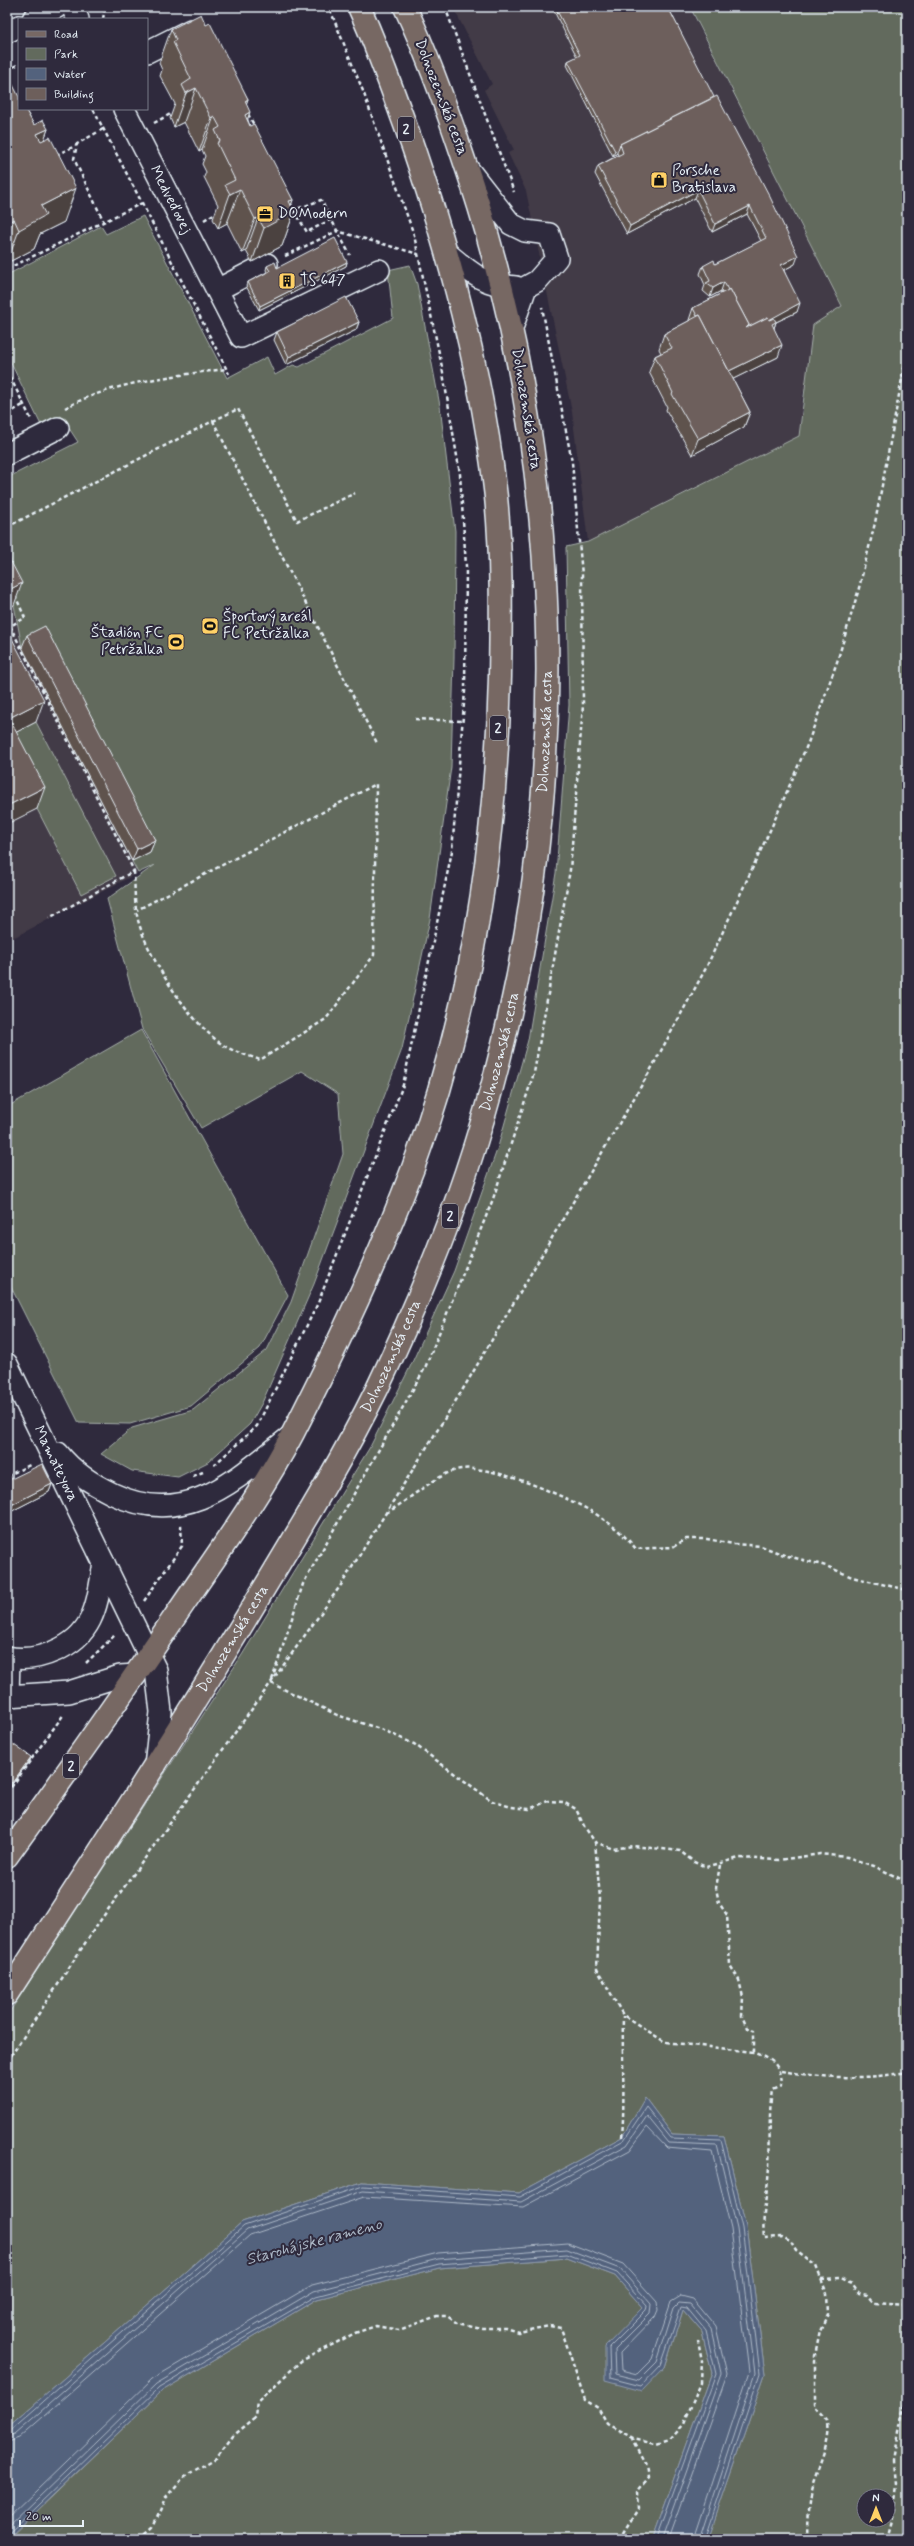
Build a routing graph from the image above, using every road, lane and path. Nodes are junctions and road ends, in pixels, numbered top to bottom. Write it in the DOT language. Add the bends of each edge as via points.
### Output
graph roads {
  1 [pos="57,7"];
  2 [pos="72,7"];
  3 [pos="106,7"];
  4 [pos="329,7"];
  5 [pos="359,7"];
  6 [pos="405,7"];
  7 [pos="35,18"];
  8 [pos="78,18"];
  9 [pos="103,18"];
  10 [pos="18,26"];
  11 [pos="198,26"];
  12 [pos="7,32"];
  13 [pos="148,51"];
  14 [pos="18,64"];
  15 [pos="7,70"];
  16 [pos="94,110"];
  17 [pos="125,110"];
  18 [pos="178,110"];
  19 [pos="247,112"];
  20 [pos="151,124"];
  21 [pos="103,129"];
  22 [pos="257,133"];
  23 [pos="77,144"];
  24 [pos="52,158"];
  25 [pos="468,170"];
  26 [pos="288,196"];
  27 [pos="142,203"];
  28 [pos="221,210"];
  29 [pos="294,210"];
  30 [pos="332,219"];
  31 [pos="104,222"];
  32 [pos="200,222"];
  33 [pos="337,231"];
  34 [pos="447,252"];
  35 [pos="418,254"];
  36 [pos="350,255"];
  37 [pos="268,264"];
  38 [pos="7,269"];
  39 [pos="379,270"];
  40 [pos="503,286"];
  41 [pos="526,287"];
  42 [pos="217,290"];
  43 [pos="512,328"];
  44 [pos="907,352"];
  45 [pos="226,369"];
  46 [pos="7,371"];
  47 [pos="229,374"];
  48 [pos="24,405"];
  49 [pos="7,414"];
  50 [pos="59,420"];
  51 [pos="212,421"];
  52 [pos="35,425"];
  53 [pos="9,447"];
  54 [pos="355,493"];
  55 [pos="7,527"];
  56 [pos="13,592"];
  57 [pos="415,719"];
  58 [pos="462,721"];
  59 [pos="377,742"];
  60 [pos="134,871"];
  61 [pos="137,910"];
  62 [pos="49,918"];
  63 [pos="7,1364"];
  64 [pos="40,1431"];
  65 [pos="291,1436"];
  66 [pos="52,1455"];
  67 [pos="212,1468"];
  68 [pos="204,1471"];
  69 [pos="7,1476"];
  70 [pos="190,1477"];
  71 [pos="179,1506"];
  72 [pos="386,1514"];
  73 [pos="104,1563"];
  74 [pos="907,1590"];
  75 [pos="132,1619"];
  76 [pos="150,1654"];
  77 [pos="8,1657"];
  78 [pos="84,1665"];
  79 [pos="136,1675"];
  80 [pos="271,1683"];
  81 [pos="7,1696"];
  82 [pos="67,1710"];
  83 [pos="155,1768"];
  84 [pos="7,1793"];
  85 [pos="595,1842"];
  86 [pos="7,1856"];
  87 [pos="720,1865"];
  88 [pos="907,1882"];
  89 [pos="7,1994"];
  90 [pos="623,2015"];
  91 [pos="754,2052"];
  92 [pos="7,2062"];
  93 [pos="781,2070"];
  94 [pos="907,2072"];
  95 [pos="622,2137"];
  96 [pos="821,2279"];
  97 [pos="907,2304"];
  98 [pos="698,2340"];
  99 [pos="907,2390"];
  100 [pos="633,2438"];
  101 [pos="140,2539"];
  102 [pos="619,2539"];
  103 [pos="808,2539"];
  104 [pos="885,2539"];
  1 -- 7 [label="street"];
  2 -- 8 [label="street"];
  3 -- 9 [label="path"];
  4 -- 35 [label="path" via="363,91 414,235"];
  5 -- 34 [label="main road, 2" via="393,89"];
  6 -- 25 [label="main road, Dolnozemská cesta / 2" via="434,75"];
  10 -- 12 [label="street"];
  11 -- 13 [label="street"];
  14 -- 15 [label="path"];
  16 -- 21 [label="path"];
  17 -- 42 [label="street, Medveďovej"];
  18 -- 20 [label="path"];
  19 -- 22 [label="path"];
  21 -- 23 [label="path"];
  21 -- 27 [label="path"];
  23 -- 24 [label="path"];
  23 -- 31 [label="path" via="74,159"];
  25 -- 40 [label="main road, Dolnozemská cesta / 2"];
  25 -- 41 [label="street" via="511,224 524,231 549,234 557,258 537,281"];
  26 -- 29 [label="path"];
  27 -- 31 [label="path"];
  27 -- 45 [label="path"];
  28 -- 32 [label="path"];
  29 -- 30 [label="path" via="321,200"];
  29 -- 30 [label="path" via="307,232"];
  30 -- 33 [label="path"];
  31 -- 38 [label="path"];
  33 -- 35 [label="path"];
  33 -- 36 [label="path"];
  33 -- 37 [label="path"];
  34 -- 40 [label="street" via="479,279"];
  34 -- 65 [label="main road, 2" via="474,365 496,502 501,618 494,808 479,915 465,985 426,1130 408,1181 349,1320"];
  35 -- 58 [label="path" via="442,367 460,474 466,566"];
  37 -- 42 [label="street"];
  39 -- 42 [label="street, Medveďovej" via="241,337"];
  40 -- 41 [label="street"];
  40 -- 43 [label="main road, Dolnozemská cesta / 2"];
  41 -- 43 [label="street"];
  43 -- 83 [label="main road, Dolnozemská cesta / 2" via="532,442 543,537 547,642 546,735 542,805 530,897 516,982 497,1068 450,1215 402,1336 378,1387 319,1496"];
  44 -- 72 [label="path" via="875,523 858,592 837,662 808,743 772,826 706,968 650,1071 463,1389"];
  45 -- 47 [label="path"];
  45 -- 50 [label="path" via="160,377 84,398"];
  46 -- 48 [label="path"];
  48 -- 49 [label="path"];
  48 -- 52 [label="path"];
  50 -- 53 [label="street"];
  51 -- 54 [label="path" via="238,409 297,521"];
  51 -- 55 [label="path"];
  51 -- 59 [label="path"];
  56 -- 60 [label="path" via="25,618 10,626"];
  57 -- 58 [label="path"];
  58 -- 67 [label="path" via="452,851 404,1085 318,1303 257,1426"];
  60 -- 61 [label="path"];
  60 -- 62 [label="path"];
  61 -- 61 [label="path" via="235,858 376,784 374,955 326,1019 260,1060 223,1045 185,1008 161,970 139,921"];
  63 -- 64 [label="street, Mamateyova"];
  64 -- 66 [label="street, Mamateyova"];
  64 -- 71 [label="street" via="67,1465 95,1485 142,1504"];
  65 -- 71 [label="street" via="217,1492"];
  65 -- 76 [label="main road, 2" via="221,1550"];
  66 -- 69 [label="path"];
  66 -- 73 [label="street, Mamateyova"];
  68 -- 70 [label="path"];
  71 -- 75 [label="path" via="182,1546"];
  72 -- 74 [label="path" via="435,1481 457,1470 485,1468 539,1488 594,1513 625,1535 636,1549 673,1547 686,1539 761,1546 826,1566 852,1577"];
  72 -- 80 [label="path" via="310,1632"];
  73 -- 75 [label="street, Mamateyova"];
  73 -- 77 [label="street" via="98,1599 89,1624 81,1635 68,1645 45,1655 20,1659"];
  75 -- 76 [label="street, Mamateyova"];
  75 -- 78 [label="path"];
  76 -- 79 [label="main road, 2"];
  76 -- 83 [label="street, Mamateyova" via="158,1676 161,1704"];
  77 -- 81 [label="street"];
  79 -- 81 [label="street" via="120,1676 69,1692"];
  79 -- 86 [label="main road, 2"];
  80 -- 85 [label="path" via="337,1714 414,1744 492,1801 529,1809 548,1801 563,1802 576,1809"];
  80 -- 92 [label="path" via="97,1925"];
  82 -- 84 [label="path"];
  83 -- 89 [label="main road, Dolnozemská cesta / 2"];
  85 -- 87 [label="path" via="613,1849 633,1846 680,1851 694,1862 706,1867"];
  85 -- 90 [label="path" via="600,1898 596,1969"];
  87 -- 88 [label="path" via="739,1858 779,1860 820,1854 847,1857 874,1866"];
  87 -- 91 [label="path" via="716,1888 719,1903 727,1915 730,1965 740,1986 742,2016 748,2028 754,2030"];
  90 -- 91 [label="path" via="664,2042"];
  90 -- 95 [label="path" via="622,2062 625,2100"];
  91 -- 93 [label="path" via="774,2062"];
  93 -- 94 [label="path" via="822,2078 876,2078"];
  93 -- 96 [label="path" via="781,2086 772,2090 769,2112 768,2179 762,2224 764,2238 782,2237 790,2241 796,2251 816,2266"];
  96 -- 97 [label="path" via="841,2278 852,2283 859,2293 867,2295 872,2302"];
  96 -- 103 [label="path" via="827,2294 828,2314 820,2330 816,2355 815,2407 827,2421 828,2442 812,2484"];
  98 -- 100 [label="path" via="702,2361 700,2383 684,2423 670,2439 656,2443"];
  99 -- 104 [label="path" via="894,2461 896,2484 893,2509"];
  100 -- 101 [label="path" via="607,2424 598,2408 585,2400 560,2328 550,2326 518,2332 505,2328 482,2328 457,2323 447,2316 437,2316 399,2330 376,2326 301,2361 281,2379 258,2401 256,2417 233,2436 216,2458 185,2476 165,2498 153,2528"];
  100 -- 102 [label="path" via="647,2465 649,2477 637,2492 638,2508"];
}
